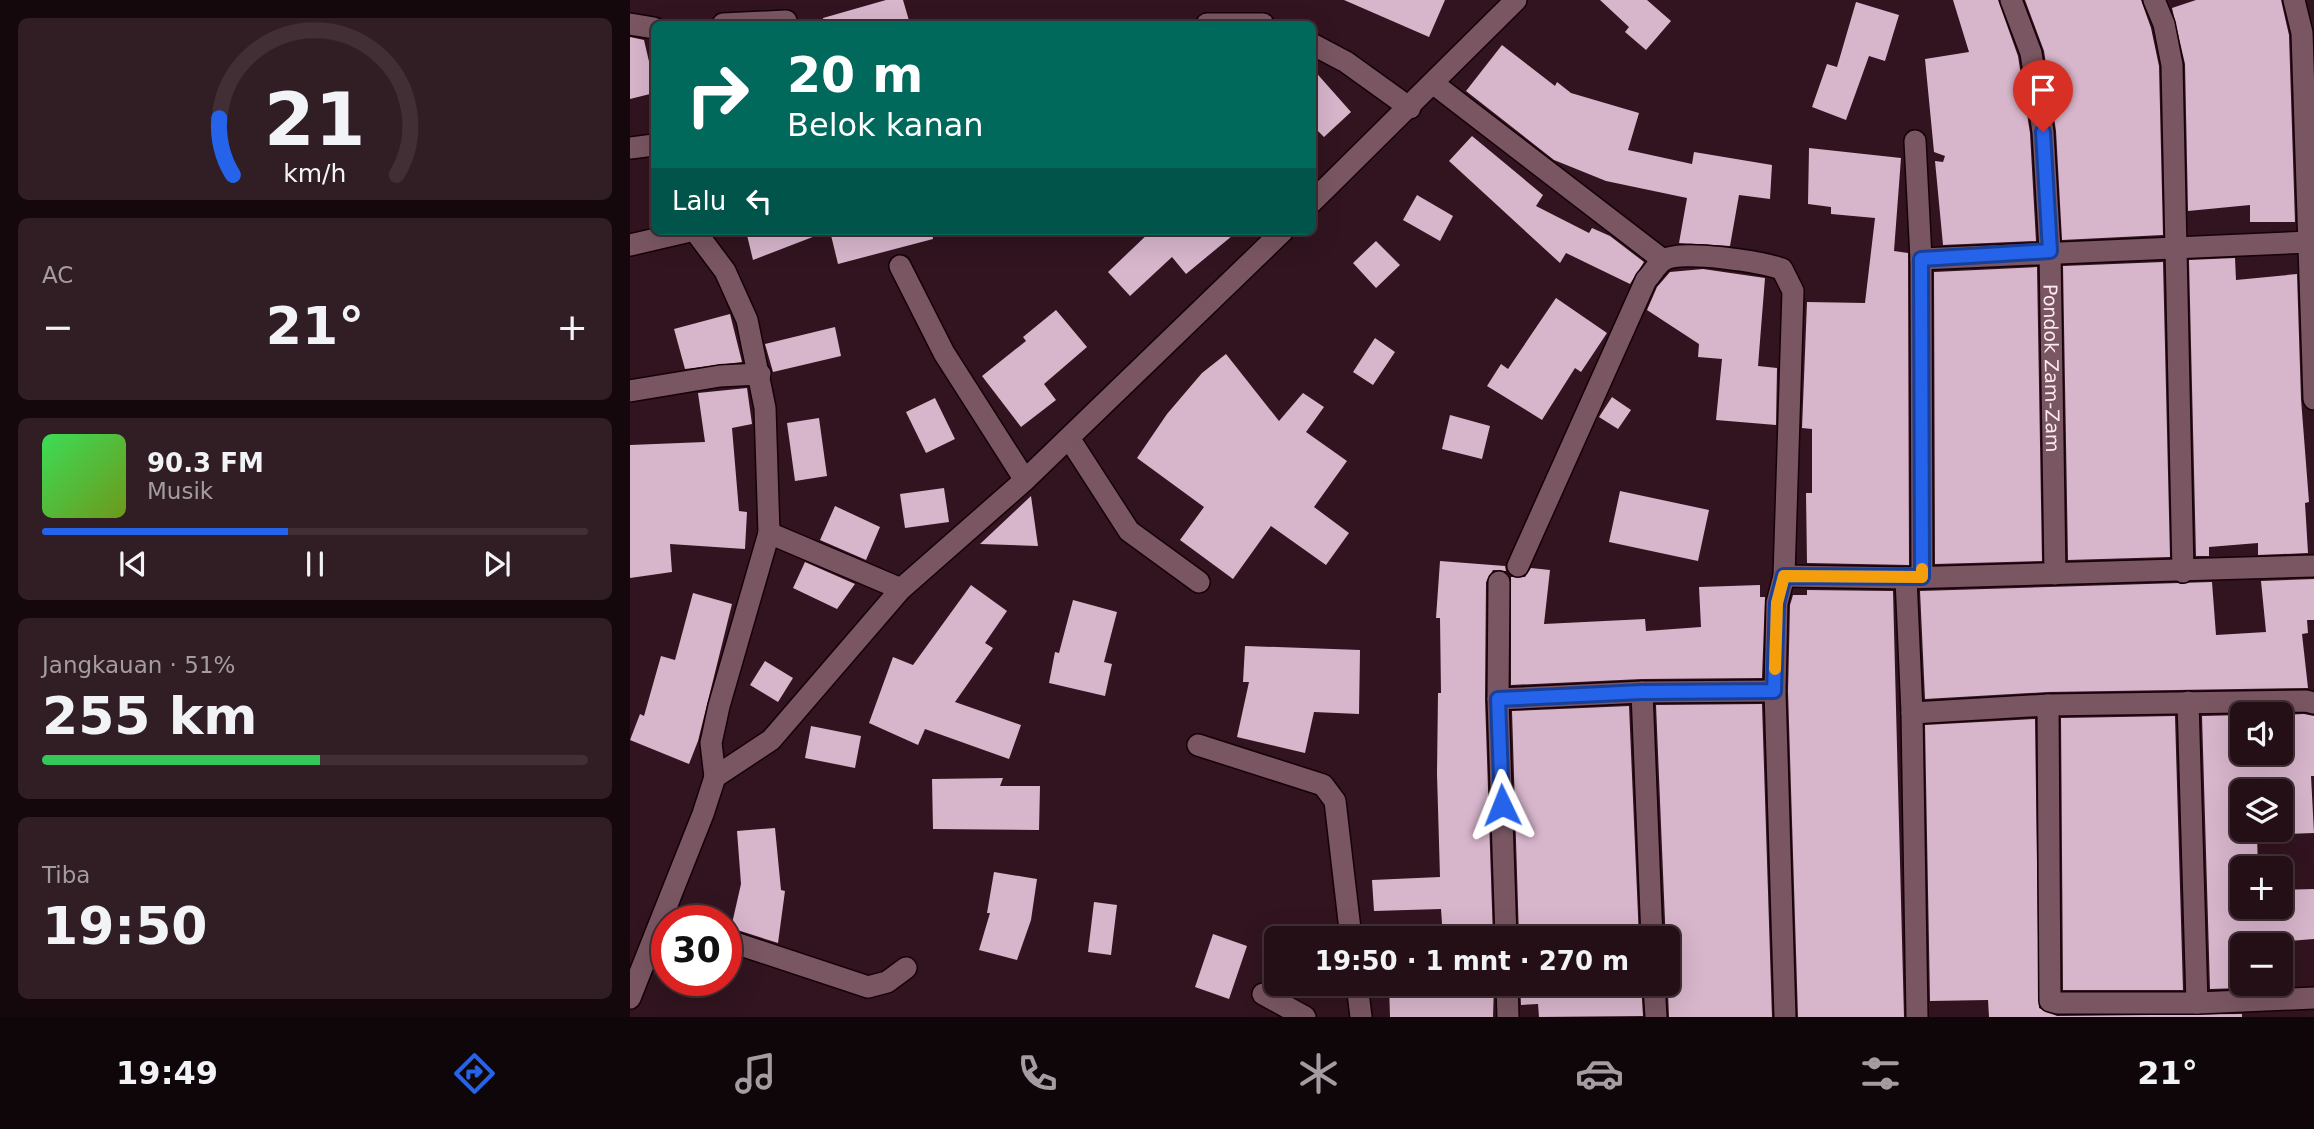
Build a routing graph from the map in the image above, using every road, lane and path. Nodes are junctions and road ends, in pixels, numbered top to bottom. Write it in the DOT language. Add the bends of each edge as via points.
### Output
graph roads {
  1 [pos="783,0"];
  2 [pos="1516,0"];
  3 [pos="2011,0"];
  4 [pos="2154,0"];
  5 [pos="2294,0"];
  6 [pos="786,21"];
  7 [pos="630,24"];
  8 [pos="651,29"];
  9 [pos="1316,46"];
  10 [pos="1434,83"];
  11 [pos="1410,108"];
  12 [pos="1915,141"];
  13 [pos="651,145"];
  14 [pos="630,148"];
  15 [pos="2312,191"];
  16 [pos="1316,198"];
  17 [pos="675,235"];
  18 [pos="696,235"];
  19 [pos="1279,235"];
  20 [pos="2309,242"];
  21 [pos="630,245"];
  22 [pos="2176,247"];
  23 [pos="2050,251"];
  24 [pos="1921,259"];
  25 [pos="1663,260"];
  26 [pos="900,266"];
  27 [pos="760,374"];
  28 [pos="630,391"];
  29 [pos="2314,399"];
  30 [pos="1069,438"];
  31 [pos="1026,480"];
  32 [pos="769,533"];
  33 [pos="1518,566"];
  34 [pos="2314,566"];
  35 [pos="2183,572"];
  36 [pos="2055,574"];
  37 [pos="1784,576"];
  38 [pos="1914,577"];
  39 [pos="1199,582"];
  40 [pos="1499,582"];
  41 [pos="901,589"];
  42 [pos="1774,691"];
  43 [pos="1642,692"];
  44 [pos="1498,699"];
  45 [pos="2188,702"];
  46 [pos="2314,703"];
  47 [pos="2048,705"];
  48 [pos="1912,713"];
  49 [pos="1198,745"];
  50 [pos="715,777"];
  51 [pos="670,905"];
  52 [pos="1350,926"];
  53 [pos="1506,926"];
  54 [pos="1652,926"];
  55 [pos="742,945"];
  56 [pos="651,950"];
  57 [pos="906,968"];
  58 [pos="1263,995"];
  59 [pos="1358,996"];
  60 [pos="1507,996"];
  61 [pos="1655,996"];
  62 [pos="630,998"];
  63 [pos="2314,998"];
  64 [pos="2197,1003"];
  65 [pos="1305,1017"];
  66 [pos="1361,1017"];
  67 [pos="1508,1017"];
  68 [pos="1656,1017"];
  69 [pos="1785,1017"];
  70 [pos="1917,1017"];
  1 -- 6 [label="street"];
  2 -- 10 [label="street"];
  3 -- 23 [label="street, Pondok Zam-Zam" via="2036,77"];
  4 -- 22 [label="street" via="2172,65"];
  5 -- 15 [label="street" via="2302,33"];
  7 -- 8 [label="street"];
  9 -- 11 [label="street"];
  10 -- 11 [label="street"];
  10 -- 25 [label="street"];
  11 -- 16 [label="street"];
  12 -- 24 [label="street"];
  13 -- 14 [label="street"];
  15 -- 20 [label="street"];
  17 -- 21 [label="street"];
  18 -- 27 [label="street" via="724,271 747,320"];
  19 -- 30 [label="street"];
  20 -- 22 [label="street"];
  20 -- 29 [label="street"];
  22 -- 23 [label="street"];
  22 -- 35 [label="street"];
  23 -- 24 [label="street"];
  23 -- 36 [label="street, Pondok Zam-Zam"];
  24 -- 38 [label="street"];
  25 -- 33 [label="street" via="1646,280"];
  25 -- 37 [label="street" via="1675,256 1770,265 1788,276 1793,291"];
  26 -- 31 [label="street" via="944,353"];
  27 -- 28 [label="street"];
  27 -- 32 [label="street"];
  30 -- 31 [label="street"];
  30 -- 39 [label="street" via="1129,531"];
  31 -- 41 [label="street"];
  32 -- 41 [label="street"];
  32 -- 50 [label="street" via="711,743"];
  34 -- 35 [label="street"];
  35 -- 36 [label="street"];
  36 -- 38 [label="street"];
  37 -- 38 [label="street"];
  37 -- 42 [label="street" via="1777,603"];
  38 -- 48 [label="street"];
  40 -- 44 [label="street"];
  41 -- 50 [label="street" via="771,740"];
  42 -- 43 [label="street"];
  42 -- 69 [label="street"];
  43 -- 44 [label="street"];
  43 -- 54 [label="street"];
  44 -- 53 [label="street"];
  45 -- 46 [label="street"];
  45 -- 47 [label="street"];
  45 -- 64 [label="street"];
  47 -- 48 [label="street"];
  47 -- 64 [label="street" via="2050,1001"];
  48 -- 70 [label="street"];
  49 -- 52 [label="street" via="1323,785 1335,802"];
  50 -- 51 [label="street"];
  55 -- 57 [label="street" via="868,987 887,982"];
  56 -- 62 [label="street"];
  58 -- 65 [label="street"];
  59 -- 66 [label="street"];
  60 -- 67 [label="street"];
  61 -- 68 [label="street"];
  63 -- 64 [label="street"];
}
